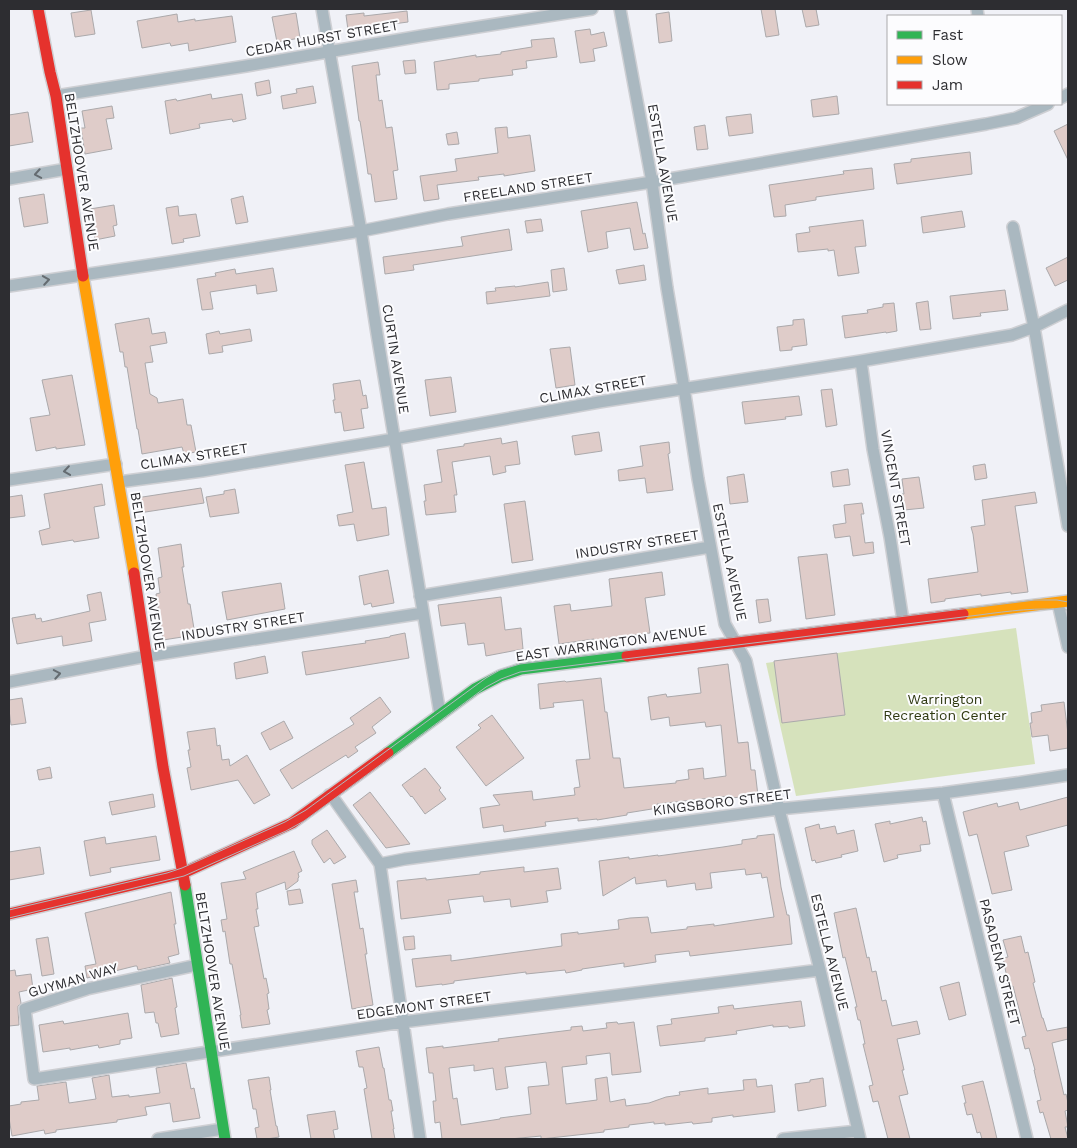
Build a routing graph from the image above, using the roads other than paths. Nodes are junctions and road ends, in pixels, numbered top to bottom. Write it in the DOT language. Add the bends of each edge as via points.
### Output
graph roads {
  1 [pos="38,9"];
  2 [pos="322,9"];
  3 [pos="592,9"];
  4 [pos="620,9"];
  5 [pos="329,52"];
  6 [pos="56,96"];
  7 [pos="1046,105"];
  8 [pos="67,169"];
  9 [pos="9,179"];
  10 [pos="652,182"];
  11 [pos="1013,227"];
  12 [pos="361,231"];
  13 [pos="83,275"];
  14 [pos="9,286"];
  15 [pos="1068,310"];
  16 [pos="1034,327"];
  17 [pos="861,361"];
  18 [pos="684,388"];
  19 [pos="394,439"];
  20 [pos="116,464"];
  21 [pos="9,480"];
  22 [pos="119,482"];
  23 [pos="1066,505"];
  24 [pos="1068,526"];
  25 [pos="710,547"];
  26 [pos="420,596"];
  27 [pos="1063,602"];
  28 [pos="423,612"];
  29 [pos="903,621"];
  30 [pos="735,642"];
  31 [pos="1068,647"];
  32 [pos="147,656"];
  33 [pos="9,682"];
  34 [pos="440,714"];
  35 [pos="1068,775"];
  36 [pos="943,793"];
  37 [pos="329,795"];
  38 [pos="779,809"];
  39 [pos="380,864"];
  40 [pos="183,872"];
  41 [pos="9,914"];
  42 [pos="196,965"];
  43 [pos="820,970"];
  44 [pos="403,1022"];
  45 [pos="210,1051"];
  46 [pos="34,1079"];
  47 [pos="224,1134"];
  48 [pos="859,1135"];
  49 [pos="158,1139"];
  50 [pos="420,1139"];
  51 [pos="783,1139"];
  52 [pos="1027,1139"];
  1 -- 6 [label="street, BELTZHOOVER AVENUE"];
  2 -- 5 [label="street, CURTIN AVENUE"];
  3 -- 5 [label="street, CEDAR HURST STREET"];
  4 -- 10 [label="street, ESTELLA AVENUE"];
  5 -- 6 [label="street, CEDAR HURST STREET"];
  5 -- 12 [label="street, CURTIN AVENUE"];
  6 -- 8 [label="street, BELTZHOOVER AVENUE"];
  7 -- 10 [label="street, FREELAND STREET" via="1016,118"];
  8 -- 9 [label="street, one-way"];
  8 -- 13 [label="street, BELTZHOOVER AVENUE"];
  10 -- 12 [label="street, FREELAND STREET"];
  10 -- 18 [label="street, ESTELLA AVENUE"];
  11 -- 16 [label="street"];
  12 -- 13 [label="street, FREELAND STREET"];
  12 -- 19 [label="street, CURTIN AVENUE"];
  14 -- 13 [label="street, FREELAND STREET, one-way"];
  13 -- 20 [label="street, BELTZHOOVER AVENUE"];
  15 -- 16 [label="street, CLIMAX STREET"];
  16 -- 17 [label="street, CLIMAX STREET" via="1012,335"];
  16 -- 23 [label="street"];
  17 -- 18 [label="street, CLIMAX STREET"];
  17 -- 29 [label="street, VINCENT STREET" via="872,449"];
  18 -- 19 [label="street, CLIMAX STREET"];
  18 -- 25 [label="street, ESTELLA AVENUE"];
  19 -- 22 [label="street, CLIMAX STREET"];
  19 -- 26 [label="street, CURTIN AVENUE"];
  20 -- 21 [label="street, one-way"];
  20 -- 22 [label="street, BELTZHOOVER AVENUE"];
  22 -- 32 [label="street, BELTZHOOVER AVENUE"];
  23 -- 24 [label="street"];
  25 -- 26 [label="street, INDUSTRY STREET"];
  25 -- 30 [label="street, ESTELLA AVENUE" via="725,624"];
  26 -- 28 [label="street, CURTIN AVENUE"];
  27 -- 29 [label="street, EAST WARRINGTON AVENUE"];
  27 -- 31 [label="street"];
  28 -- 32 [label="street, INDUSTRY STREET"];
  28 -- 34 [label="street, CURTIN AVENUE"];
  29 -- 30 [label="street, EAST WARRINGTON AVENUE"];
  30 -- 34 [label="street, EAST WARRINGTON AVENUE" via="521,668 475,689"];
  30 -- 38 [label="street, ESTELLA AVENUE" via="746,661"];
  33 -- 32 [label="street, INDUSTRY STREET, one-way"];
  32 -- 40 [label="street, BELTZHOOVER AVENUE"];
  34 -- 37 [label="street, EAST WARRINGTON AVENUE"];
  35 -- 36 [label="street, KINGSBORO STREET"];
  36 -- 38 [label="street, KINGSBORO STREET"];
  36 -- 52 [label="street, PASADENA STREET"];
  37 -- 39 [label="street"];
  37 -- 40 [label="street, EAST WARRINGTON AVENUE" via="292,823"];
  38 -- 39 [label="street, KINGSBORO STREET"];
  38 -- 43 [label="street, ESTELLA AVENUE"];
  39 -- 44 [label="street"];
  40 -- 41 [label="street, EAST WARRINGTON AVENUE"];
  40 -- 42 [label="street, BELTZHOOVER AVENUE"];
  42 -- 45 [label="street, BELTZHOOVER AVENUE"];
  42 -- 46 [label="street, GUYMAN WAY" via="87,989 25,1009"];
  43 -- 44 [label="street, EDGEMONT STREET"];
  43 -- 48 [label="street, ESTELLA AVENUE"];
  44 -- 45 [label="street, EDGEMONT STREET"];
  44 -- 50 [label="street"];
  45 -- 46 [label="street, EDGEMONT STREET"];
  45 -- 47 [label="street, BELTZHOOVER AVENUE"];
  47 -- 49 [label="street"];
  48 -- 51 [label="street"];
}
